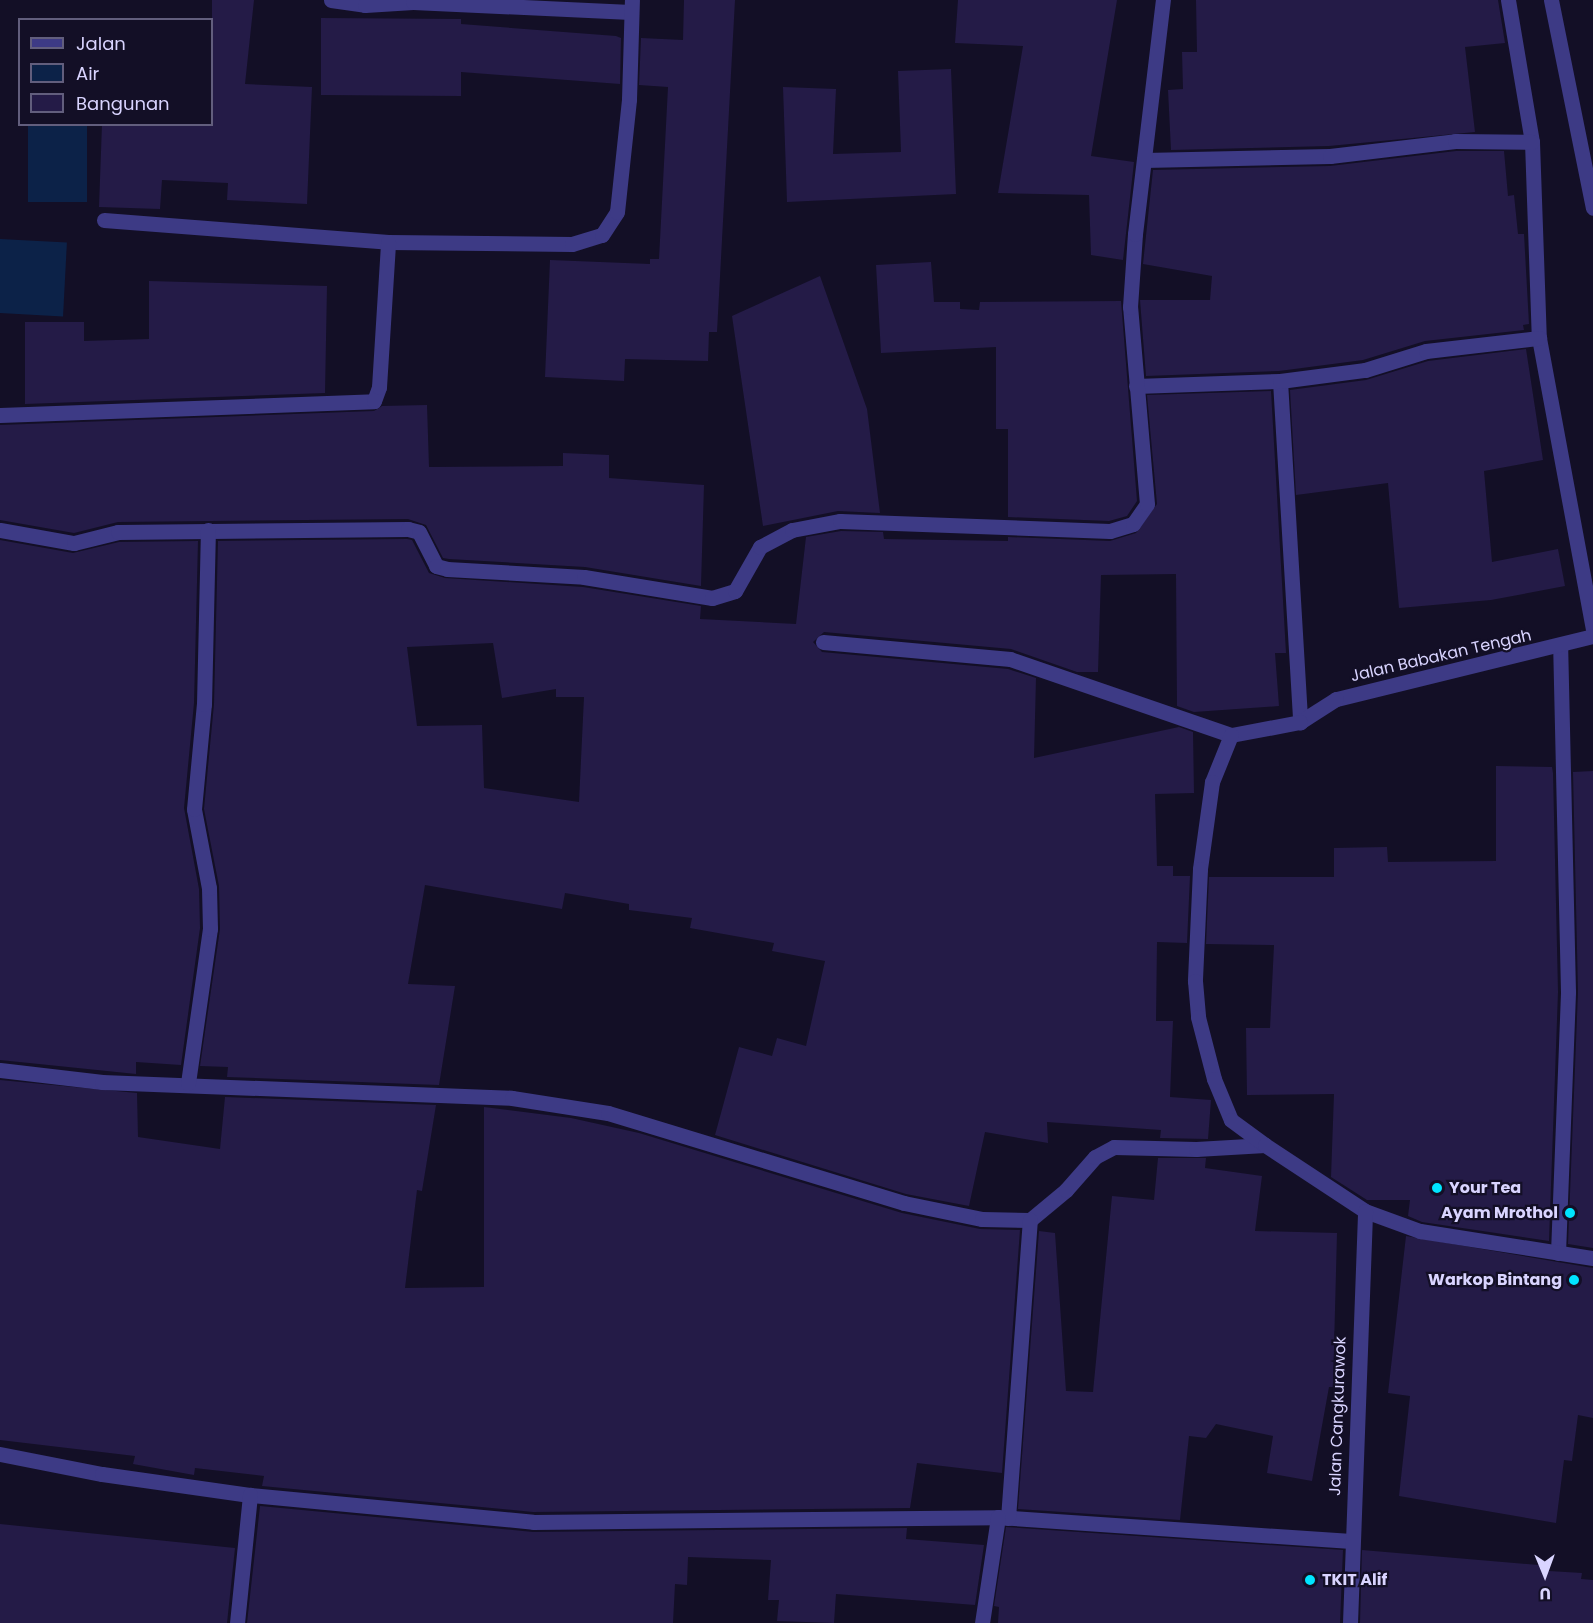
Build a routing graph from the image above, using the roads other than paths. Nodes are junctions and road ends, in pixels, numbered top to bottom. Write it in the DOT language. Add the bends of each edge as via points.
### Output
graph roads {
  1 [pos="332,0"];
  2 [pos="1163,0"];
  3 [pos="1508,0"];
  4 [pos="1551,0"];
  5 [pos="631,6"];
  6 [pos="1532,142"];
  7 [pos="1144,160"];
  8 [pos="1593,208"];
  9 [pos="104,220"];
  10 [pos="388,242"];
  11 [pos="1539,338"];
  12 [pos="1280,381"];
  13 [pos="1136,386"];
  14 [pos="0,415"];
  15 [pos="0,530"];
  16 [pos="208,530"];
  17 [pos="1593,629"];
  18 [pos="1593,636"];
  19 [pos="823,642"];
  20 [pos="1560,647"];
  21 [pos="1300,722"];
  22 [pos="1231,735"];
  23 [pos="0,1070"];
  24 [pos="188,1083"];
  25 [pos="1266,1145"];
  26 [pos="1365,1211"];
  27 [pos="1030,1220"];
  28 [pos="1558,1253"];
  29 [pos="1593,1258"];
  30 [pos="0,1454"];
  31 [pos="250,1495"];
  32 [pos="1003,1517"];
  33 [pos="1351,1541"];
  34 [pos="237,1623"];
  35 [pos="982,1623"];
  36 [pos="1350,1623"];
  1 -- 5 [label="street" via="365,5 413,2"];
  2 -- 7 [label="street"];
  3 -- 6 [label="street"];
  4 -- 8 [label="street"];
  5 -- 10 [label="street" via="629,99 617,212 602,235 572,244"];
  6 -- 7 [label="street" via="1455,141 1330,156"];
  6 -- 11 [label="street"];
  7 -- 13 [label="street" via="1130,307"];
  9 -- 10 [label="street"];
  10 -- 14 [label="street" via="379,387 374,401"];
  11 -- 12 [label="street" via="1426,351 1365,370"];
  11 -- 17 [label="street"];
  12 -- 13 [label="street"];
  12 -- 21 [label="street"];
  13 -- 16 [label="street" via="1147,504 1133,524 1110,531 840,521 792,530 760,547 735,591 712,598 584,577 447,569 436,566 419,532 408,529"];
  15 -- 16 [label="street" via="74,543 118,532"];
  16 -- 24 [label="street" via="204,704 194,809 209,888 210,929"];
  18 -- 20 [label="street, Jalan Babakan Tengah"];
  19 -- 22 [label="street" via="1010,659"];
  20 -- 21 [label="street, Jalan Babakan Tengah" via="1436,672 1336,699"];
  20 -- 28 [label="street" via="1568,992"];
  21 -- 22 [label="street, Jalan Babakan Tengah"];
  22 -- 25 [label="street" via="1212,782 1200,869 1195,997 1214,1079 1231,1120"];
  23 -- 24 [label="street" via="102,1082"];
  24 -- 27 [label="street" via="512,1098 608,1113 904,1203 982,1219"];
  25 -- 26 [label="street"];
  25 -- 27 [label="street" via="1196,1149 1114,1147 1095,1157 1066,1190"];
  26 -- 28 [label="street" via="1420,1231"];
  26 -- 33 [label="street, Jalan Cangkurawok"];
  27 -- 32 [label="street"];
  28 -- 29 [label="street"];
  30 -- 31 [label="street" via="102,1474"];
  31 -- 32 [label="street" via="533,1522"];
  31 -- 34 [label="street"];
  32 -- 33 [label="street"];
  32 -- 35 [label="street"];
  33 -- 36 [label="street, Jalan Cangkurawok"];
}
